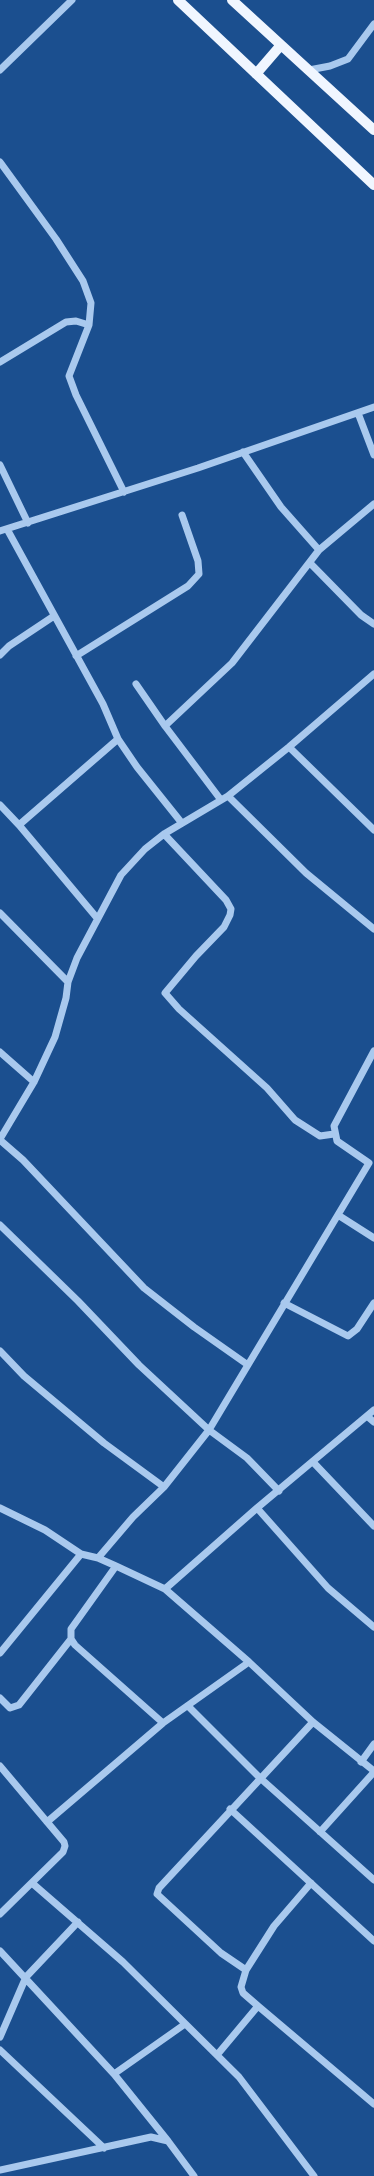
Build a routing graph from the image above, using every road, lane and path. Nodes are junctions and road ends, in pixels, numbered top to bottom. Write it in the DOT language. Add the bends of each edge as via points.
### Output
graph roads {
  1 [pos="72,0"];
  2 [pos="178,0"];
  3 [pos="232,0"];
  4 [pos="374,24"];
  5 [pos="281,45"];
  6 [pos="0,70"];
  7 [pos="309,70"];
  8 [pos="256,74"];
  9 [pos="374,130"];
  10 [pos="0,162"];
  11 [pos="374,185"];
  12 [pos="89,325"];
  13 [pos="0,362"];
  14 [pos="374,407"];
  15 [pos="358,413"];
  16 [pos="243,452"];
  17 [pos="374,455"];
  18 [pos="0,465"];
  19 [pos="124,492"];
  20 [pos="374,504"];
  21 [pos="182,515"];
  22 [pos="28,523"];
  23 [pos="4,530"];
  24 [pos="319,550"];
  25 [pos="310,563"];
  26 [pos="54,616"];
  27 [pos="374,624"];
  28 [pos="0,655"];
  29 [pos="76,656"];
  30 [pos="374,674"];
  31 [pos="136,684"];
  32 [pos="165,726"];
  33 [pos="118,739"];
  34 [pos="289,747"];
  35 [pos="228,796"];
  36 [pos="221,800"];
  37 [pos="0,804"];
  38 [pos="182,822"];
  39 [pos="19,825"];
  40 [pos="374,830"];
  41 [pos="164,834"];
  42 [pos="0,912"];
  43 [pos="97,918"];
  44 [pos="374,929"];
  45 [pos="68,982"];
  46 [pos="374,1050"];
  47 [pos="0,1052"];
  48 [pos="34,1082"];
  49 [pos="334,1134"];
  50 [pos="0,1140"];
  51 [pos="371,1165"];
  52 [pos="338,1215"];
  53 [pos="0,1225"];
  54 [pos="374,1238"];
  55 [pos="284,1303"];
  56 [pos="374,1303"];
  57 [pos="0,1351"];
  58 [pos="248,1365"];
  59 [pos="374,1410"];
  60 [pos="367,1416"];
  61 [pos="374,1422"];
  62 [pos="209,1430"];
  63 [pos="314,1462"];
  64 [pos="164,1487"];
  65 [pos="279,1491"];
  66 [pos="0,1508"];
  67 [pos="257,1508"];
  68 [pos="374,1526"];
  69 [pos="81,1554"];
  70 [pos="98,1558"];
  71 [pos="116,1566"];
  72 [pos="165,1589"];
  73 [pos="374,1627"];
  74 [pos="71,1639"];
  75 [pos="0,1653"];
  76 [pos="249,1662"];
  77 [pos="0,1698"];
  78 [pos="188,1706"];
  79 [pos="313,1722"];
  80 [pos="163,1723"];
  81 [pos="374,1744"];
  82 [pos="361,1762"];
  83 [pos="0,1766"];
  84 [pos="374,1772"];
  85 [pos="259,1777"];
  86 [pos="230,1809"];
  87 [pos="47,1822"];
  88 [pos="320,1832"];
  89 [pos="374,1880"];
  90 [pos="32,1882"];
  91 [pos="311,1883"];
  92 [pos="0,1914"];
  93 [pos="78,1922"];
  94 [pos="374,1941"];
  95 [pos="0,1951"];
  96 [pos="246,1970"];
  97 [pos="26,1977"];
  98 [pos="258,2006"];
  99 [pos="186,2024"];
  100 [pos="0,2036"];
  101 [pos="0,2050"];
  102 [pos="217,2055"];
  103 [pos="114,2074"];
  104 [pos="374,2104"];
  105 [pos="168,2141"];
  106 [pos="104,2148"];
  107 [pos="0,2170"];
  108 [pos="194,2176"];
  109 [pos="314,2176"];
  1 -- 6 [label="street"];
  2 -- 8 [label="main road"];
  3 -- 5 [label="main road"];
  4 -- 7 [label="street" via="348,59"];
  5 -- 7 [label="main road"];
  5 -- 8 [label="main road"];
  7 -- 9 [label="main road"];
  8 -- 11 [label="main road"];
  10 -- 12 [label="street" via="56,239 82,281 91,303"];
  12 -- 13 [label="street" via="76,321 66,322"];
  12 -- 19 [label="street" via="69,376"];
  14 -- 15 [label="street"];
  15 -- 16 [label="street"];
  15 -- 17 [label="street"];
  16 -- 19 [label="street"];
  16 -- 24 [label="street" via="281,507"];
  18 -- 22 [label="street"];
  19 -- 22 [label="street"];
  20 -- 24 [label="street"];
  21 -- 29 [label="street" via="198,562 199,574 188,586"];
  22 -- 23 [label="street"];
  23 -- 26 [label="street"];
  24 -- 25 [label="street"];
  25 -- 27 [label="street" via="361,615"];
  25 -- 32 [label="street" via="232,663"];
  26 -- 28 [label="street" via="9,646"];
  26 -- 29 [label="street"];
  29 -- 33 [label="street" via="103,704"];
  30 -- 34 [label="street"];
  31 -- 32 [label="street"];
  32 -- 36 [label="street"];
  33 -- 38 [label="street" via="137,767"];
  33 -- 39 [label="street"];
  34 -- 35 [label="street"];
  34 -- 40 [label="street"];
  35 -- 36 [label="street"];
  35 -- 44 [label="street" via="306,873"];
  36 -- 38 [label="street"];
  37 -- 39 [label="street"];
  38 -- 41 [label="street"];
  39 -- 43 [label="street"];
  41 -- 43 [label="street" via="145,849 121,875"];
  41 -- 49 [label="street" via="226,900 231,909 224,927 165,993 267,1088 295,1120 320,1136"];
  42 -- 45 [label="street"];
  43 -- 45 [label="street"];
  45 -- 48 [label="street" via="55,1037"];
  46 -- 49 [label="street" via="334,1126"];
  47 -- 48 [label="street"];
  48 -- 50 [label="street"];
  49 -- 51 [label="street" via="337,1141"];
  50 -- 58 [label="street" via="144,1288"];
  51 -- 52 [label="street"];
  52 -- 54 [label="street"];
  52 -- 55 [label="street"];
  53 -- 62 [label="street" via="139,1365"];
  55 -- 56 [label="street" via="348,1336 353,1334"];
  55 -- 58 [label="street"];
  57 -- 64 [label="street" via="24,1376 104,1443"];
  58 -- 62 [label="street"];
  59 -- 60 [label="street"];
  60 -- 61 [label="street"];
  60 -- 63 [label="street"];
  62 -- 64 [label="street"];
  62 -- 65 [label="street" via="247,1458"];
  63 -- 65 [label="street"];
  63 -- 68 [label="street"];
  64 -- 70 [label="street"];
  65 -- 67 [label="street"];
  66 -- 69 [label="street" via="50,1533"];
  67 -- 72 [label="street"];
  67 -- 73 [label="street" via="328,1588"];
  69 -- 70 [label="street"];
  69 -- 75 [label="street"];
  70 -- 71 [label="street"];
  71 -- 72 [label="street"];
  71 -- 74 [label="street" via="71,1629"];
  72 -- 76 [label="street"];
  74 -- 77 [label="street" via="19,1705 10,1708"];
  74 -- 80 [label="street"];
  76 -- 78 [label="street"];
  76 -- 79 [label="street"];
  78 -- 80 [label="street"];
  78 -- 85 [label="street"];
  79 -- 82 [label="street"];
  79 -- 85 [label="street"];
  80 -- 87 [label="street"];
  81 -- 82 [label="street"];
  82 -- 84 [label="street"];
  83 -- 87 [label="street"];
  84 -- 88 [label="street"];
  85 -- 86 [label="street"];
  85 -- 88 [label="street"];
  86 -- 91 [label="street"];
  86 -- 96 [label="street" via="159,1888 157,1894 221,1953"];
  87 -- 90 [label="street" via="65,1846 63,1852"];
  88 -- 89 [label="street"];
  90 -- 92 [label="street"];
  90 -- 93 [label="street"];
  91 -- 94 [label="street"];
  91 -- 96 [label="street" via="274,1926"];
  93 -- 97 [label="street"];
  93 -- 99 [label="street"];
  95 -- 97 [label="street"];
  96 -- 98 [label="street" via="241,1987 243,1993"];
  97 -- 100 [label="street"];
  97 -- 103 [label="street"];
  98 -- 102 [label="street"];
  98 -- 104 [label="street"];
  99 -- 102 [label="street"];
  99 -- 103 [label="street"];
  101 -- 106 [label="street"];
  102 -- 109 [label="street" via="239,2077"];
  103 -- 105 [label="street"];
  105 -- 106 [label="street" via="151,2137"];
  105 -- 108 [label="street"];
  106 -- 107 [label="street"];
}
